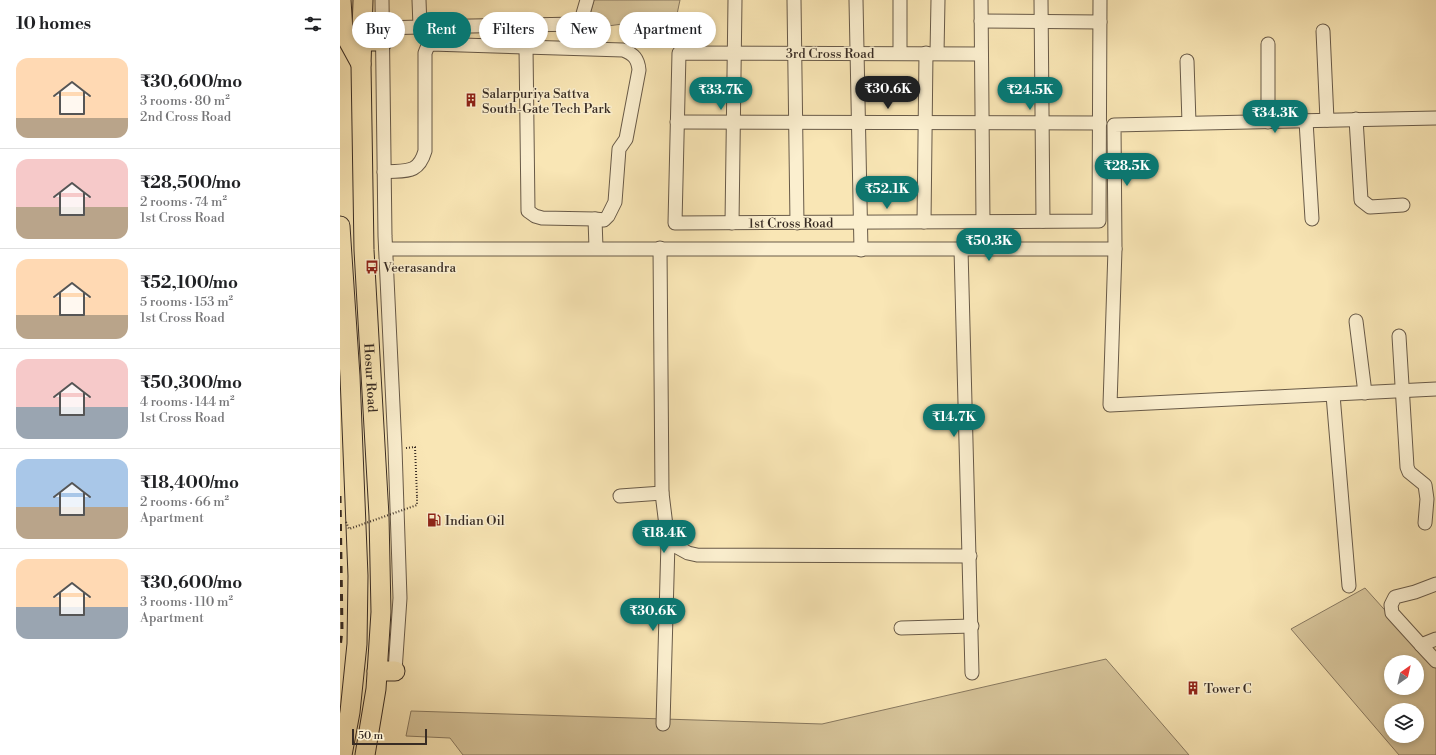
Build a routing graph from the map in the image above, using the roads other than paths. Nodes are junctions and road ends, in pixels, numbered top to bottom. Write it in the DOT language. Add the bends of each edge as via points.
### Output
graph roads {
  1 [pos="342,0"];
  2 [pos="363,0"];
  3 [pos="382,0"];
  4 [pos="418,0"];
  5 [pos="587,0"];
  6 [pos="735,0"];
  7 [pos="794,0"];
  8 [pos="856,0"];
  9 [pos="900,0"];
  10 [pos="938,0"];
  11 [pos="981,0"];
  12 [pos="1041,0"];
  13 [pos="1100,0"];
  14 [pos="363,12"];
  15 [pos="382,12"];
  16 [pos="419,12"];
  17 [pos="981,21"];
  18 [pos="1041,22"];
  19 [pos="1100,22"];
  20 [pos="471,26"];
  21 [pos="1323,31"];
  22 [pos="1268,44"];
  23 [pos="479,46"];
  24 [pos="362,48"];
  25 [pos="382,48"];
  26 [pos="526,48"];
  27 [pos="548,48"];
  28 [pos="734,53"];
  29 [pos="795,53"];
  30 [pos="857,53"];
  31 [pos="900,53"];
  32 [pos="931,53"];
  33 [pos="981,54"];
  34 [pos="1186,61"];
  35 [pos="361,65"];
  36 [pos="1436,118"];
  37 [pos="1356,119"];
  38 [pos="1327,120"];
  39 [pos="1306,121"];
  40 [pos="677,122"];
  41 [pos="733,122"];
  42 [pos="1268,122"];
  43 [pos="796,123"];
  44 [pos="858,123"];
  45 [pos="925,123"];
  46 [pos="982,123"];
  47 [pos="1042,123"];
  48 [pos="1100,123"];
  49 [pos="1189,123"];
  50 [pos="384,172"];
  51 [pos="1403,205"];
  52 [pos="595,219"];
  53 [pos="1312,219"];
  54 [pos="983,221"];
  55 [pos="1043,221"];
  56 [pos="860,222"];
  57 [pos="924,222"];
  58 [pos="732,223"];
  59 [pos="797,223"];
  60 [pos="340,226"];
  61 [pos="596,248"];
  62 [pos="660,248"];
  63 [pos="386,249"];
  64 [pos="961,249"];
  65 [pos="1115,249"];
  66 [pos="342,250"];
  67 [pos="364,250"];
  68 [pos="860,250"];
  69 [pos="1356,321"];
  70 [pos="1399,336"];
  71 [pos="1436,389"];
  72 [pos="1402,392"];
  73 [pos="1365,393"];
  74 [pos="1333,395"];
  75 [pos="662,494"];
  76 [pos="620,496"];
  77 [pos="1425,523"];
  78 [pos="668,542"];
  79 [pos="970,556"];
  80 [pos="1436,584"];
  81 [pos="1349,586"];
  82 [pos="972,626"];
  83 [pos="901,628"];
  84 [pos="1436,639"];
  85 [pos="1421,645"];
  86 [pos="1436,661"];
  87 [pos="386,671"];
  88 [pos="972,673"];
  89 [pos="663,724"];
  90 [pos="342,755"];
  91 [pos="365,755"];
  1 -- 35 [label="highway" via="343,31"];
  2 -- 14 [label="highway, Hosur Road"];
  3 -- 15 [label="street"];
  4 -- 16 [label="street"];
  5 -- 20 [label="street" via="580,24"];
  6 -- 28 [label="street"];
  7 -- 29 [label="street"];
  8 -- 30 [label="street"];
  9 -- 31 [label="street"];
  10 -- 32 [label="street"];
  11 -- 17 [label="street"];
  12 -- 18 [label="street"];
  13 -- 19 [label="street"];
  17 -- 18 [label="street"];
  17 -- 33 [label="street"];
  18 -- 19 [label="street"];
  18 -- 47 [label="street"];
  19 -- 48 [label="street"];
  21 -- 38 [label="street"];
  22 -- 42 [label="street"];
  23 -- 50 [label="street" via="431,44 426,48 423,159 411,170"];
  24 -- 35 [label="highway, Hosur Road"];
  25 -- 50 [label="street"];
  26 -- 52 [label="street" via="528,211 542,218"];
  27 -- 52 [label="street" via="623,50 630,52 639,62 626,139 619,149 615,202 604,220"];
  28 -- 29 [label="street, 3rd Cross Road"];
  28 -- 40 [label="street, 3rd Cross Road" via="679,53"];
  28 -- 41 [label="street"];
  29 -- 30 [label="street, 3rd Cross Road"];
  29 -- 43 [label="street"];
  30 -- 31 [label="street, 3rd Cross Road"];
  30 -- 44 [label="street"];
  31 -- 32 [label="street, 3rd Cross Road"];
  32 -- 33 [label="street, 3rd Cross Road"];
  32 -- 45 [label="street"];
  33 -- 46 [label="street"];
  34 -- 49 [label="street"];
  35 -- 67 [label="highway, Hosur Road"];
  36 -- 37 [label="street"];
  37 -- 38 [label="street"];
  37 -- 51 [label="street" via="1361,200 1370,207"];
  38 -- 39 [label="street"];
  39 -- 42 [label="street"];
  39 -- 53 [label="street"];
  40 -- 41 [label="street"];
  40 -- 58 [label="street, 1st Cross Road" via="675,223"];
  41 -- 43 [label="street"];
  41 -- 58 [label="street"];
  42 -- 49 [label="street"];
  43 -- 44 [label="street"];
  43 -- 59 [label="street"];
  44 -- 45 [label="street"];
  44 -- 56 [label="street"];
  45 -- 46 [label="street"];
  45 -- 57 [label="street"];
  46 -- 47 [label="street"];
  46 -- 54 [label="street"];
  47 -- 48 [label="street"];
  47 -- 55 [label="street"];
  48 -- 55 [label="street, 1st Cross Road" via="1099,221"];
  49 -- 65 [label="street" via="1114,125"];
  50 -- 63 [label="street"];
  52 -- 61 [label="street"];
  54 -- 55 [label="street, 1st Cross Road"];
  54 -- 57 [label="street, 1st Cross Road"];
  56 -- 57 [label="street, 1st Cross Road"];
  56 -- 59 [label="street, 1st Cross Road"];
  56 -- 68 [label="street"];
  58 -- 59 [label="street, 1st Cross Road"];
  60 -- 66 [label="highway, Hosur Road"];
  61 -- 62 [label="street"];
  61 -- 63 [label="street"];
  62 -- 68 [label="street"];
  62 -- 75 [label="street"];
  63 -- 87 [label="street" via="400,598 398,643"];
  64 -- 65 [label="street"];
  64 -- 68 [label="street"];
  64 -- 79 [label="street"];
  65 -- 74 [label="street" via="1110,405"];
  66 -- 67 [label="highway"];
  66 -- 90 [label="highway, Hosur Road" via="358,576 357,644 350,712"];
  67 -- 87 [label="highway, Hosur Road"];
  69 -- 73 [label="street"];
  70 -- 72 [label="street"];
  71 -- 72 [label="street"];
  72 -- 73 [label="street"];
  72 -- 77 [label="street" via="1407,467 1409,472 1425,485"];
  73 -- 74 [label="street"];
  74 -- 81 [label="street"];
  75 -- 76 [label="street"];
  75 -- 78 [label="street"];
  78 -- 79 [label="street" via="697,555"];
  78 -- 89 [label="street"];
  79 -- 82 [label="street"];
  80 -- 85 [label="street" via="1395,597 1390,605 1392,613"];
  82 -- 83 [label="street"];
  82 -- 88 [label="street"];
  84 -- 85 [label="street"];
  85 -- 86 [label="street"];
  87 -- 91 [label="highway, Hosur Road" via="376,689"];
}
